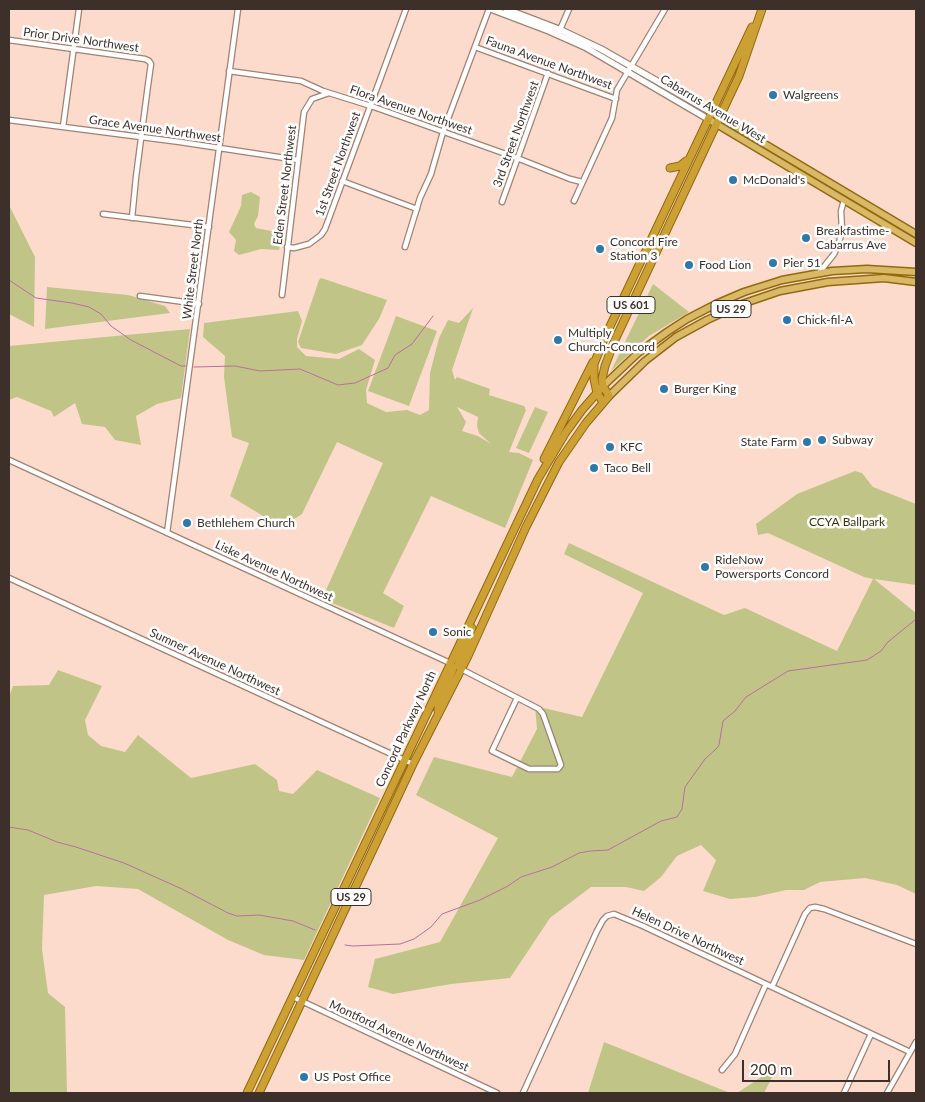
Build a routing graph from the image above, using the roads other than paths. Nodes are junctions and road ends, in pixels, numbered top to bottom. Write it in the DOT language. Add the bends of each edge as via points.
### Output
graph roads {
  1 [pos="79,9"];
  2 [pos="238,9"];
  3 [pos="406,9"];
  4 [pos="490,9"];
  5 [pos="506,9"];
  6 [pos="569,9"];
  7 [pos="665,9"];
  8 [pos="762,9"];
  9 [pos="539,27"];
  10 [pos="561,30"];
  11 [pos="9,40"];
  12 [pos="475,47"];
  13 [pos="74,48"];
  14 [pos="630,68"];
  15 [pos="229,70"];
  16 [pos="548,73"];
  17 [pos="319,89"];
  18 [pos="330,93"];
  19 [pos="321,95"];
  20 [pos="616,98"];
  21 [pos="370,105"];
  22 [pos="710,115"];
  23 [pos="9,120"];
  24 [pos="719,121"];
  25 [pos="63,127"];
  26 [pos="444,132"];
  27 [pos="141,137"];
  28 [pos="219,147"];
  29 [pos="692,153"];
  30 [pos="517,158"];
  31 [pos="298,160"];
  32 [pos="783,164"];
  33 [pos="342,181"];
  34 [pos="582,182"];
  35 [pos="677,185"];
  36 [pos="840,188"];
  37 [pos="844,200"];
  38 [pos="574,201"];
  39 [pos="502,202"];
  40 [pos="417,209"];
  41 [pos="882,213"];
  42 [pos="103,214"];
  43 [pos="132,218"];
  44 [pos="209,227"];
  45 [pos="916,234"];
  46 [pos="916,243"];
  47 [pos="287,247"];
  48 [pos="405,247"];
  49 [pos="829,260"];
  50 [pos="637,269"];
  51 [pos="832,271"];
  52 [pos="916,272"];
  53 [pos="819,273"];
  54 [pos="646,274"];
  55 [pos="916,282"];
  56 [pos="282,295"];
  57 [pos="140,296"];
  58 [pos="199,304"];
  59 [pos="604,339"];
  60 [pos="603,386"];
  61 [pos="597,393"];
  62 [pos="609,396"];
  63 [pos="603,402"];
  64 [pos="9,460"];
  65 [pos="538,479"];
  66 [pos="167,533"];
  67 [pos="505,548"];
  68 [pos="514,552"];
  69 [pos="9,578"];
  70 [pos="484,592"];
  71 [pos="450,663"];
  72 [pos="461,670"];
  73 [pos="517,698"];
  74 [pos="438,714"];
  75 [pos="404,760"];
  76 [pos="413,764"];
  77 [pos="916,944"];
  78 [pos="766,984"];
  79 [pos="772,987"];
  80 [pos="293,997"];
  81 [pos="302,1002"];
  82 [pos="871,1034"];
  83 [pos="916,1042"];
  84 [pos="910,1052"];
  85 [pos="722,1070"];
  86 [pos="247,1093"];
  87 [pos="259,1093"];
  88 [pos="497,1093"];
  89 [pos="523,1093"];
  90 [pos="844,1093"];
  91 [pos="887,1093"];
  1 -- 13 [label="street"];
  2 -- 15 [label="street, White Street North"];
  3 -- 21 [label="street, 1st Street Northwest"];
  4 -- 9 [label="main road, Cabarrus Avenue West"];
  4 -- 12 [label="street"];
  5 -- 10 [label="main road, Cabarrus Avenue West"];
  6 -- 10 [label="street"];
  7 -- 14 [label="street, Fauna Avenue Northwest"];
  8 -- 22 [label="highway, US 601"];
  8 -- 24 [label="highway, US 601" via="739,76"];
  9 -- 10 [label="street"];
  9 -- 14 [label="main road, Cabarrus Avenue West"];
  10 -- 14 [label="main road, Cabarrus Avenue West"];
  11 -- 13 [label="street, Prior Drive Northwest"];
  12 -- 16 [label="street, Fauna Avenue Northwest"];
  12 -- 26 [label="street"];
  13 -- 25 [label="street"];
  13 -- 27 [label="street, Prior Drive Northwest" via="149,61"];
  14 -- 20 [label="street, Fauna Avenue Northwest"];
  14 -- 22 [label="main road, Cabarrus Avenue West"];
  15 -- 17 [label="street, Flora Avenue Northwest" via="301,82"];
  15 -- 28 [label="street, White Street North"];
  16 -- 20 [label="street, Fauna Avenue Northwest"];
  16 -- 30 [label="street, 3rd Street Northwest"];
  17 -- 18 [label="street, Flora Avenue Northwest"];
  17 -- 19 [label="street"];
  18 -- 19 [label="street"];
  18 -- 21 [label="street, Flora Avenue Northwest"];
  19 -- 31 [label="street, Eden Street Northwest" via="312,99 304,112"];
  20 -- 34 [label="street" via="612,118"];
  21 -- 26 [label="street, Flora Avenue Northwest"];
  21 -- 33 [label="street, 1st Street Northwest"];
  22 -- 24 [label="main road, Cabarrus Avenue West"];
  22 -- 29 [label="highway, US 601"];
  23 -- 25 [label="street, Grace Avenue Northwest"];
  24 -- 32 [label="main road, Cabarrus Avenue West"];
  24 -- 36 [label="main road, Cabarrus Avenue West"];
  24 -- 54 [label="highway, US 601"];
  25 -- 27 [label="street, Grace Avenue Northwest"];
  26 -- 30 [label="street, Flora Avenue Northwest"];
  26 -- 40 [label="street"];
  27 -- 28 [label="street, Grace Avenue Northwest"];
  27 -- 43 [label="street"];
  28 -- 31 [label="street, Grace Avenue Northwest"];
  28 -- 44 [label="street, White Street North"];
  29 -- 35 [label="highway, US 601"];
  29 -- 35 [label="highway" via="684,164 670,168 677,175"];
  30 -- 34 [label="street, Flora Avenue Northwest"];
  30 -- 39 [label="street, 3rd Street Northwest"];
  31 -- 47 [label="street, Eden Street Northwest"];
  32 -- 36 [label="main road" via="788,162 833,189"];
  32 -- 37 [label="main road, Cabarrus Avenue West"];
  33 -- 40 [label="street"];
  33 -- 47 [label="street, 1st Street Northwest" via="321,235 302,247"];
  34 -- 38 [label="street"];
  35 -- 50 [label="highway, US 601"];
  36 -- 41 [label="main road, Cabarrus Avenue West"];
  37 -- 41 [label="main road" via="848,198 876,214"];
  37 -- 46 [label="main road, Cabarrus Avenue West"];
  37 -- 49 [label="street" via="841,237"];
  40 -- 48 [label="street"];
  41 -- 45 [label="main road, Cabarrus Avenue West"];
  42 -- 43 [label="street"];
  43 -- 44 [label="street"];
  44 -- 58 [label="street, White Street North"];
  47 -- 56 [label="street, Eden Street Northwest"];
  49 -- 51 [label="street"];
  49 -- 53 [label="street"];
  50 -- 54 [label="highway"];
  50 -- 59 [label="highway, US 601"];
  51 -- 52 [label="main road, US 29"];
  51 -- 53 [label="main road, US 29"];
  53 -- 60 [label="main road, US 29" via="744,292 687,319 638,353"];
  54 -- 60 [label="highway, US 601" via="608,357"];
  55 -- 62 [label="main road, US 29" via="884,278 828,282 780,291 742,304 676,337"];
  57 -- 58 [label="street"];
  58 -- 66 [label="street, White Street North"];
  59 -- 61 [label="highway" via="594,364"];
  59 -- 65 [label="highway, US 601" via="543,461"];
  60 -- 61 [label="highway, Concord Parkway North / US 29"];
  60 -- 62 [label="highway"];
  61 -- 63 [label="highway"];
  61 -- 65 [label="highway, Concord Parkway North / US 29" via="566,432"];
  62 -- 63 [label="highway, Concord Parkway North / US 29"];
  63 -- 68 [label="highway, Concord Parkway North / US 29" via="559,462"];
  64 -- 66 [label="street, Liske Avenue Northwest"];
  65 -- 67 [label="highway, Concord Parkway North / US 29"];
  66 -- 71 [label="street, Liske Avenue Northwest"];
  67 -- 68 [label="highway"];
  67 -- 70 [label="highway, Concord Parkway North / US 29"];
  68 -- 72 [label="highway, Concord Parkway North / US 29"];
  69 -- 75 [label="street, Sumner Avenue Northwest"];
  70 -- 71 [label="highway, Concord Parkway North / US 29"];
  70 -- 72 [label="highway" via="460,656 458,665"];
  71 -- 74 [label="highway" via="452,669 438,703"];
  71 -- 75 [label="highway, Concord Parkway North / US 29"];
  72 -- 73 [label="street"];
  72 -- 74 [label="highway, Concord Parkway North / US 29"];
  73 -- 73 [label="street" via="492,751 529,769 558,769 561,766 543,714"];
  74 -- 76 [label="highway, Concord Parkway North / US 29"];
  75 -- 76 [label="street, Sumner Avenue Northwest"];
  75 -- 80 [label="highway, Concord Parkway North / US 29"];
  76 -- 81 [label="highway, Concord Parkway North / US 29"];
  77 -- 79 [label="street" via="824,909 810,908"];
  78 -- 79 [label="street, Helen Drive Northwest"];
  78 -- 85 [label="street" via="735,1054"];
  78 -- 89 [label="street, Helen Drive Northwest" via="618,915 607,916 597,930"];
  79 -- 82 [label="street, Helen Drive Northwest"];
  80 -- 81 [label="street, Montford Avenue Northwest"];
  80 -- 86 [label="highway, Concord Parkway North / US 29"];
  81 -- 87 [label="highway, Concord Parkway North / US 29"];
  81 -- 88 [label="street, Montford Avenue Northwest"];
  82 -- 84 [label="street, Helen Drive Northwest"];
  82 -- 90 [label="street"];
  83 -- 84 [label="street"];
  84 -- 91 [label="street"];
}
